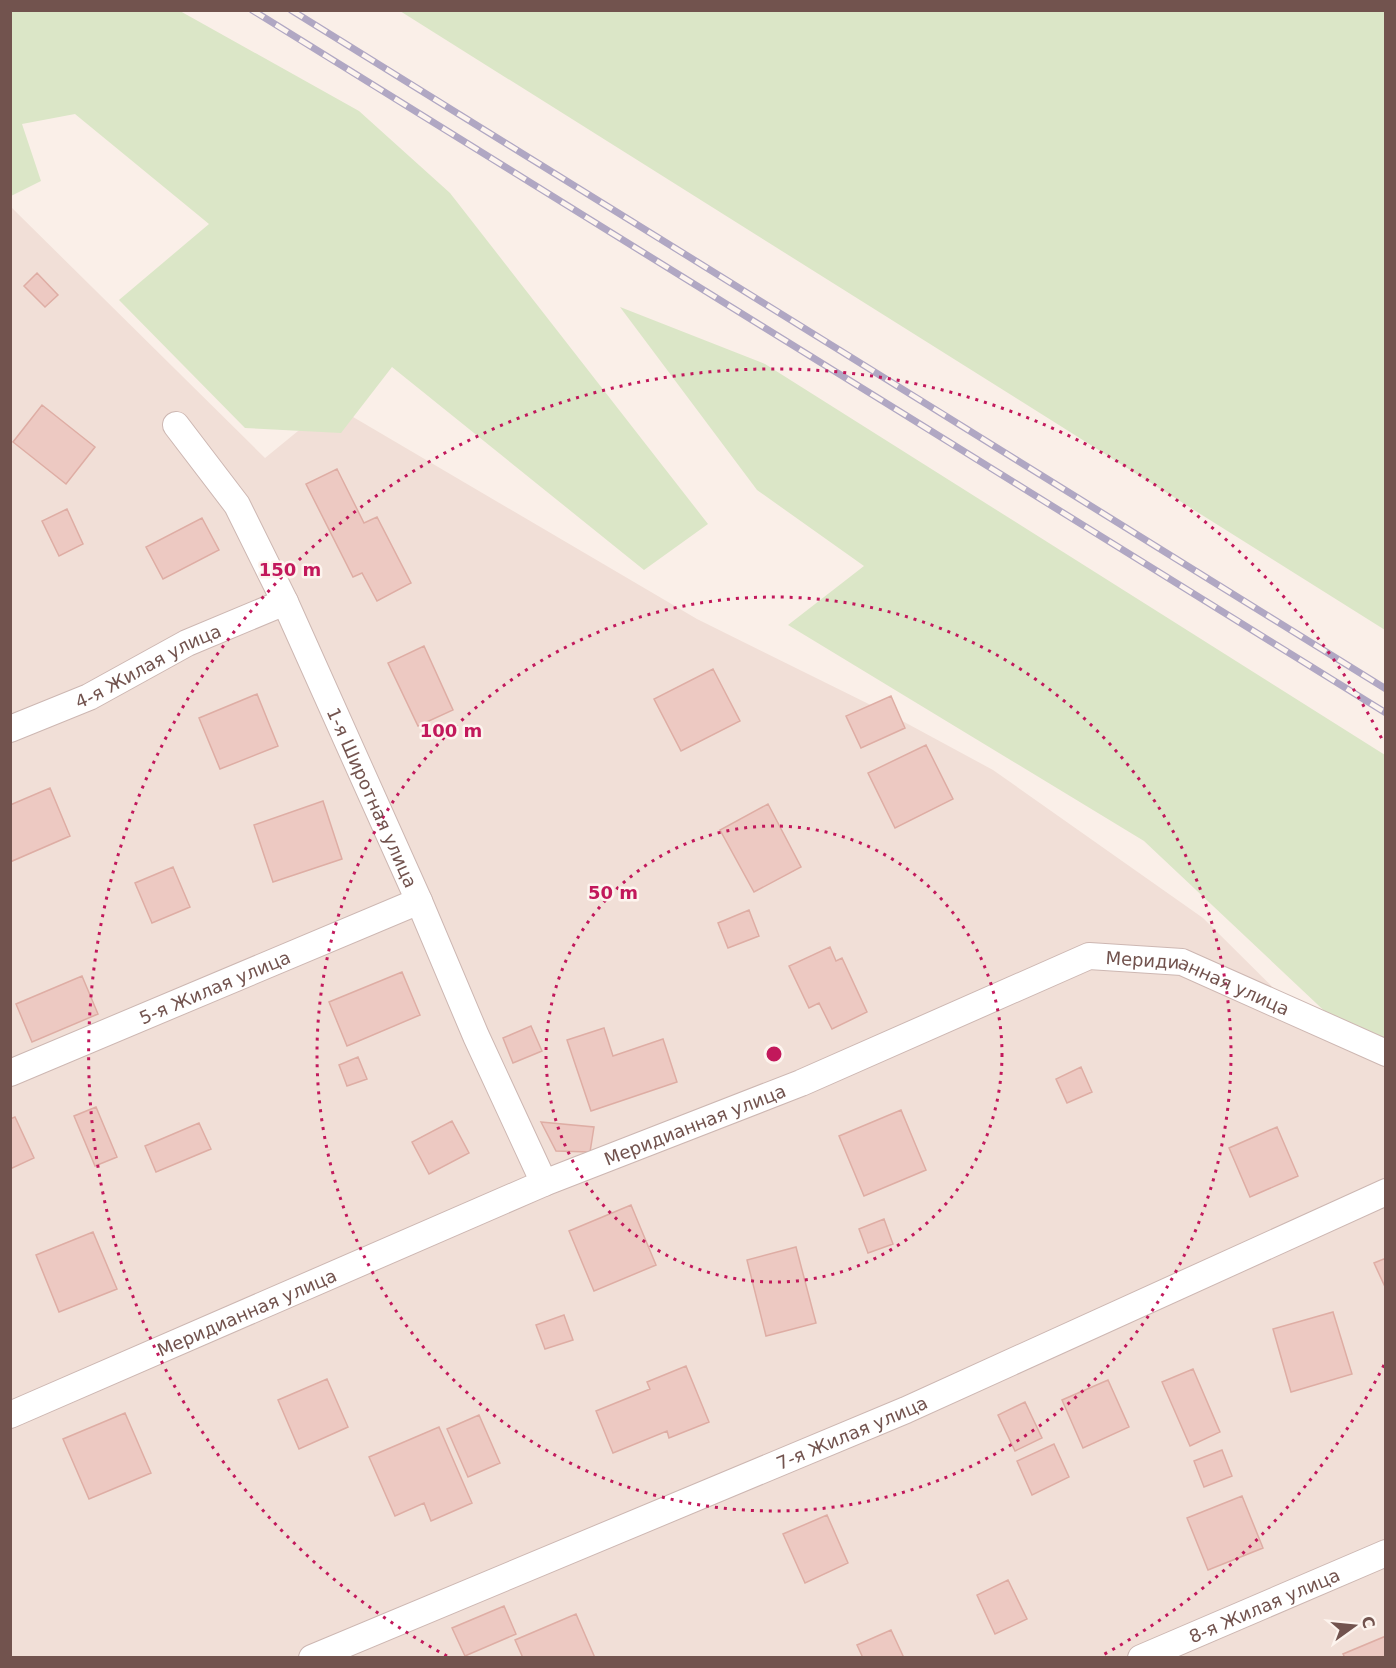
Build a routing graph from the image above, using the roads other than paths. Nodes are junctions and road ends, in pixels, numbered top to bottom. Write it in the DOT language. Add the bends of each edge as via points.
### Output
graph roads {
  1 [pos="176,425"];
  2 [pos="285,602"];
  3 [pos="10,729"];
  4 [pos="419,901"];
  5 [pos="1386,1053"];
  6 [pos="10,1073"];
  7 [pos="544,1183"];
  8 [pos="1386,1192"];
  9 [pos="10,1415"];
  10 [pos="1386,1553"];
  11 [pos="312,1658"];
  12 [pos="1141,1658"];
  1 -- 2 [label="street, 1-я Широтная улица" via="237,505"];
  2 -- 3 [label="street, 4-я Жилая улица" via="187,643 88,697"];
  2 -- 4 [label="street, 1-я Широтная улица"];
  4 -- 6 [label="street, 5-я Жилая улица"];
  4 -- 7 [label="street, 1-я Широтная улица"];
  5 -- 7 [label="street, Меридианная улица" via="1182,962 1089,956 801,1083"];
  7 -- 9 [label="street, Меридианная улица"];
  8 -- 11 [label="street, 7-я Жилая улица" via="906,1410"];
  10 -- 12 [label="street, 8-я Жилая улица"];
}
